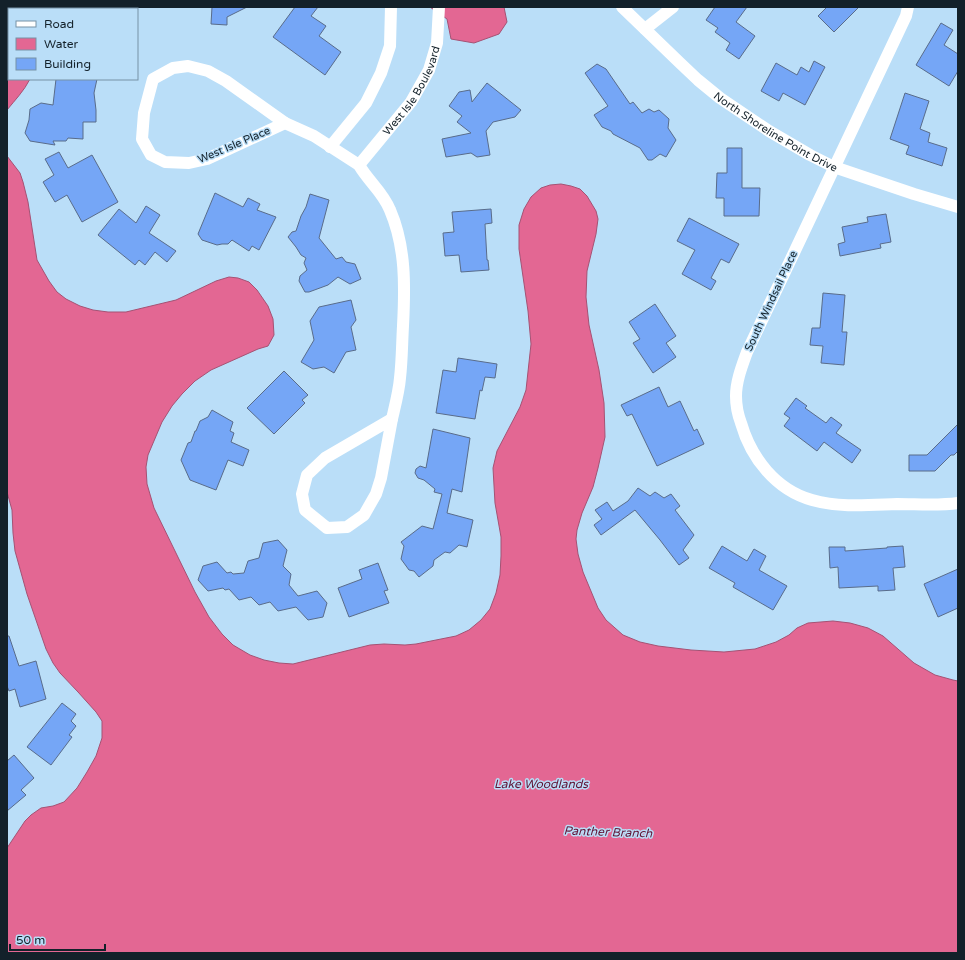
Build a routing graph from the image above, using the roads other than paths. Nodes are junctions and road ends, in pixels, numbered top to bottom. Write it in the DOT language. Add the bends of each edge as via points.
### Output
graph roads {
  1 [pos="391,7"];
  2 [pos="622,7"];
  3 [pos="673,7"];
  4 [pos="908,7"];
  5 [pos="439,12"];
  6 [pos="645,29"];
  7 [pos="285,122"];
  8 [pos="330,147"];
  9 [pos="360,165"];
  10 [pos="834,167"];
  11 [pos="958,207"];
  12 [pos="392,419"];
  13 [pos="958,503"];
  1 -- 8 [label="street" via="390,46 381,73 366,103"];
  2 -- 6 [label="street, North Shoreline Point Drive"];
  3 -- 6 [label="street"];
  4 -- 10 [label="street, South Windsail Place"];
  5 -- 9 [label="street, West Isle Boulevard" via="437,42 428,70 411,102"];
  6 -- 10 [label="street, North Shoreline Point Drive" via="698,80 726,102 768,131"];
  7 -- 7 [label="street, West Isle Place" via="207,159 189,163 165,162 150,155 142,139 144,113 153,79 173,68 188,66 226,81"];
  7 -- 8 [label="street, West Isle Place"];
  8 -- 9 [label="street, West Isle Place"];
  9 -- 12 [label="street, West Isle Place" via="390,208 403,258 405,292 400,378"];
  10 -- 11 [label="street, North Shoreline Point Drive"];
  10 -- 13 [label="street, South Windsail Place" via="746,352 739,374 736,397 744,434 765,470 794,493 811,500 851,506"];
  12 -- 12 [label="street, West Isle Place" via="325,458 306,476 302,494 305,510 327,528 347,527 364,515 376,494 381,478"];
}
